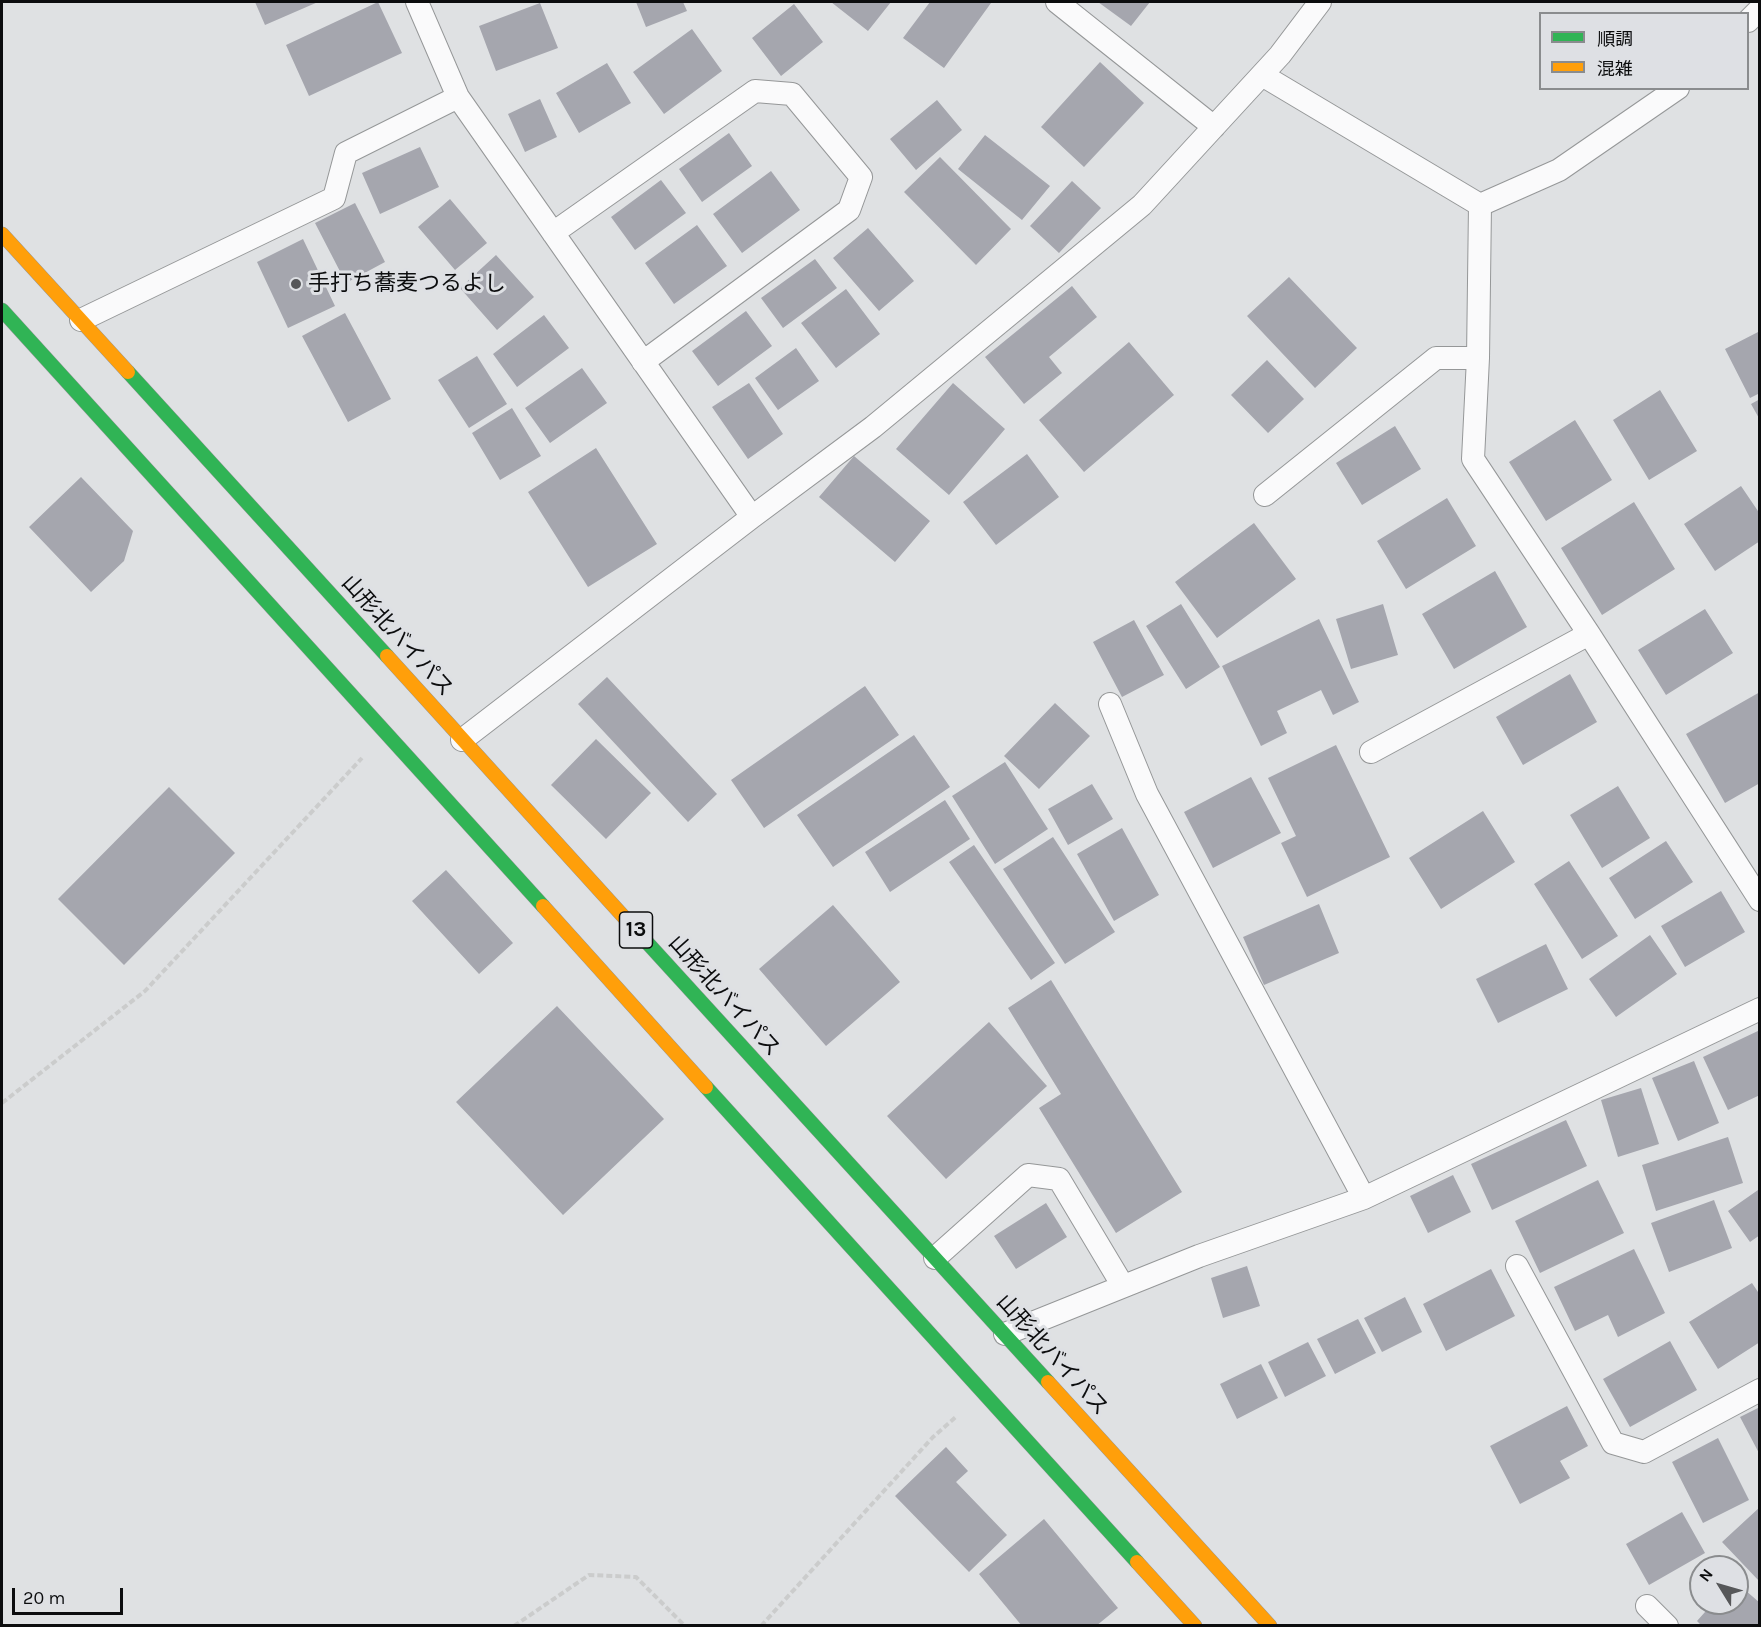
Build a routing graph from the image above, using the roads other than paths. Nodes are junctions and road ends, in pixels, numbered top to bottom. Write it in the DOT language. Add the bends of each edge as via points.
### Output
graph roads {
  1 [pos="417,2"];
  2 [pos="1057,2"];
  3 [pos="1320,2"];
  4 [pos="1760,9"];
  5 [pos="1749,20"];
  6 [pos="1262,75"];
  7 [pos="1675,90"];
  8 [pos="458,98"];
  9 [pos="1214,127"];
  10 [pos="1480,205"];
  11 [pos="553,233"];
  12 [pos="2,234"];
  13 [pos="2,310"];
  14 [pos="81,320"];
  15 [pos="1478,358"];
  16 [pos="643,362"];
  17 [pos="1265,495"];
  18 [pos="752,517"];
  19 [pos="1589,634"];
  20 [pos="1110,704"];
  21 [pos="462,740"];
  22 [pos="1371,752"];
  23 [pos="1760,900"];
  24 [pos="1760,1009"];
  25 [pos="1364,1198"];
  26 [pos="935,1258"];
  27 [pos="1517,1266"];
  28 [pos="1123,1286"];
  29 [pos="1005,1334"];
  30 [pos="1760,1390"];
  31 [pos="1647,1606"];
  32 [pos="1195,1626"];
  33 [pos="1270,1626"];
  34 [pos="1667,1626"];
  1 -- 8 [label="lane"];
  2 -- 9 [label="lane"];
  3 -- 6 [label="lane"];
  4 -- 5 [label="lane"];
  6 -- 9 [label="lane"];
  6 -- 10 [label="lane"];
  7 -- 10 [label="lane" via="1559,170"];
  8 -- 11 [label="lane"];
  8 -- 14 [label="lane" via="346,153 334,198"];
  9 -- 18 [label="lane" via="1142,205 873,427"];
  10 -- 15 [label="lane"];
  11 -- 16 [label="lane"];
  11 -- 16 [label="lane" via="755,91 792,94 861,177 849,210"];
  12 -- 14 [label="highway, 山形北バイパス / 13"];
  13 -- 32 [label="highway, 13"];
  14 -- 21 [label="highway, 山形北バイパス / 13"];
  15 -- 17 [label="lane" via="1436,358"];
  15 -- 19 [label="lane" via="1473,459"];
  16 -- 18 [label="lane"];
  18 -- 21 [label="lane"];
  19 -- 22 [label="lane"];
  19 -- 23 [label="lane"];
  20 -- 25 [label="lane" via="1147,794"];
  21 -- 26 [label="highway, 山形北バイパス / 13"];
  24 -- 25 [label="lane"];
  25 -- 28 [label="lane"];
  26 -- 28 [label="lane" via="1028,1175 1059,1179"];
  26 -- 29 [label="highway, 山形北バイパス / 13"];
  27 -- 30 [label="lane" via="1613,1443 1644,1452"];
  28 -- 29 [label="lane"];
  29 -- 33 [label="highway, 山形北バイパス / 13"];
  31 -- 34 [label="lane"];
}
